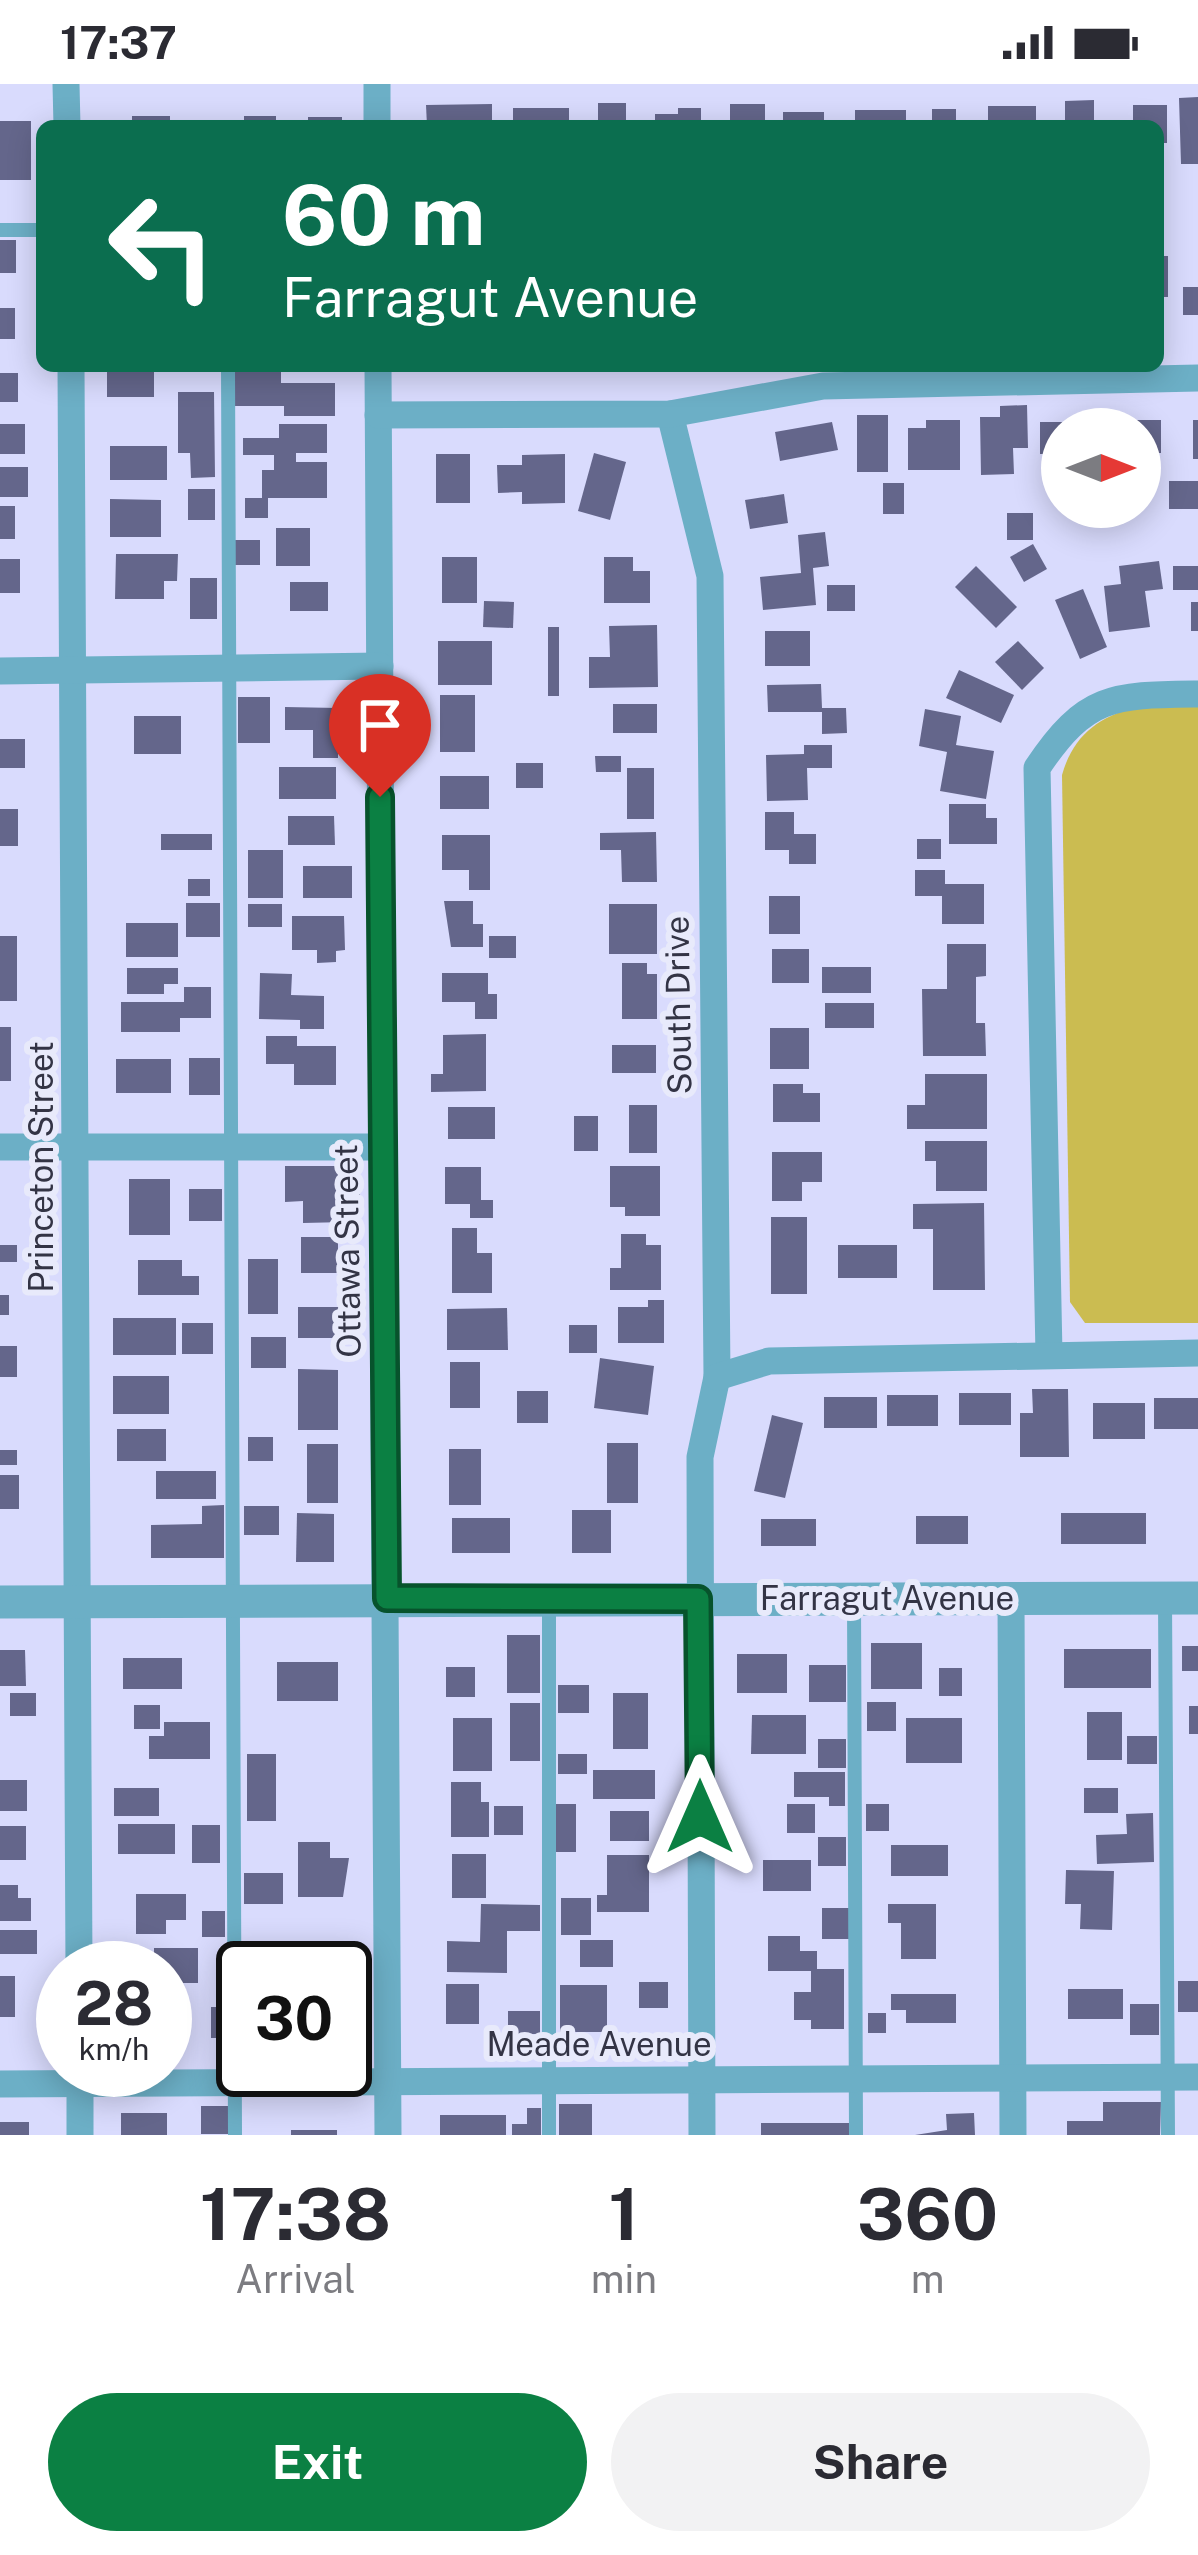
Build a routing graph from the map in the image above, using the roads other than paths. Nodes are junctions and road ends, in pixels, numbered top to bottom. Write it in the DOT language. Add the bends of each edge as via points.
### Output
graph roads {
  1 [pos="67,84"];
  2 [pos="376,84"];
  3 [pos="67,120"];
  4 [pos="377,120"];
  5 [pos="0,230"];
  6 [pos="36,230"];
  7 [pos="71,372"];
  8 [pos="228,372"];
  9 [pos="378,372"];
  10 [pos="1198,378"];
  11 [pos="670,414"];
  12 [pos="378,415"];
  13 [pos="380,667"];
  14 [pos="230,668"];
  15 [pos="76,670"];
  16 [pos="0,671"];
  17 [pos="1198,694"];
  18 [pos="0,1147"];
  19 [pos="77,1147"];
  20 [pos="232,1147"];
  21 [pos="382,1147"];
  22 [pos="1049,1354"];
  23 [pos="1198,1354"];
  24 [pos="717,1377"];
  25 [pos="1012,1597"];
  26 [pos="387,1598"];
  27 [pos="854,1598"];
  28 [pos="1181,1598"];
  29 [pos="549,1599"];
  30 [pos="698,1599"];
  31 [pos="232,1600"];
  32 [pos="78,1602"];
  33 [pos="0,1603"];
  34 [pos="80,1941"];
  35 [pos="234,1941"];
  36 [pos="1198,2077"];
  37 [pos="1013,2078"];
  38 [pos="1168,2078"];
  39 [pos="856,2079"];
  40 [pos="701,2080"];
  41 [pos="36,2081"];
  42 [pos="372,2081"];
  43 [pos="387,2081"];
  44 [pos="549,2081"];
  45 [pos="0,2084"];
  46 [pos="80,2097"];
  47 [pos="235,2097"];
  48 [pos="80,2135"];
  49 [pos="236,2135"];
  50 [pos="388,2135"];
  51 [pos="549,2135"];
  52 [pos="702,2135"];
  53 [pos="856,2135"];
  54 [pos="1013,2135"];
  55 [pos="1168,2135"];
  1 -- 3 [label="street"];
  2 -- 4 [label="street"];
  5 -- 6 [label="lane"];
  7 -- 15 [label="street, Princeton Street"];
  8 -- 14 [label="lane"];
  9 -- 12 [label="street, Ottawa Street"];
  10 -- 11 [label="street" via="823,386"];
  11 -- 12 [label="street"];
  11 -- 24 [label="street, South Drive" via="710,576"];
  12 -- 13 [label="street, Ottawa Street"];
  13 -- 14 [label="street"];
  13 -- 21 [label="street, Ottawa Street"];
  14 -- 15 [label="street"];
  14 -- 20 [label="lane"];
  15 -- 16 [label="street"];
  15 -- 19 [label="street, Princeton Street"];
  17 -- 22 [label="street" via="1118,695 1064,727 1037,768"];
  18 -- 19 [label="street"];
  19 -- 20 [label="street"];
  19 -- 32 [label="street, Princeton Street"];
  20 -- 21 [label="street"];
  20 -- 31 [label="lane"];
  21 -- 26 [label="street, Ottawa Street"];
  22 -- 23 [label="street"];
  22 -- 24 [label="street" via="769,1361"];
  24 -- 30 [label="street, South Drive" via="700,1457"];
  25 -- 27 [label="street, Farragut Avenue"];
  25 -- 28 [label="street, Farragut Avenue"];
  25 -- 37 [label="street"];
  26 -- 29 [label="street, Farragut Avenue"];
  26 -- 31 [label="street, Farragut Avenue"];
  26 -- 43 [label="street, Ottawa Street"];
  27 -- 30 [label="street, Farragut Avenue"];
  27 -- 39 [label="lane"];
  28 -- 38 [label="lane"];
  29 -- 30 [label="street, Farragut Avenue"];
  29 -- 44 [label="lane"];
  30 -- 40 [label="street, South Drive"];
  31 -- 32 [label="street, Farragut Avenue"];
  31 -- 35 [label="lane"];
  32 -- 33 [label="street, Farragut Avenue"];
  32 -- 34 [label="street, Princeton Street"];
  36 -- 38 [label="street, Meade Avenue"];
  37 -- 38 [label="street, Meade Avenue"];
  37 -- 39 [label="street, Meade Avenue"];
  37 -- 54 [label="street"];
  38 -- 55 [label="lane"];
  39 -- 40 [label="street, Meade Avenue"];
  39 -- 53 [label="lane"];
  40 -- 44 [label="street, Meade Avenue"];
  40 -- 52 [label="street, South Drive"];
  41 -- 45 [label="street, Meade Avenue"];
  42 -- 43 [label="street, Meade Avenue"];
  43 -- 44 [label="street, Meade Avenue"];
  43 -- 50 [label="street, Ottawa Street"];
  44 -- 51 [label="lane"];
  46 -- 48 [label="street"];
  47 -- 49 [label="lane"];
}
